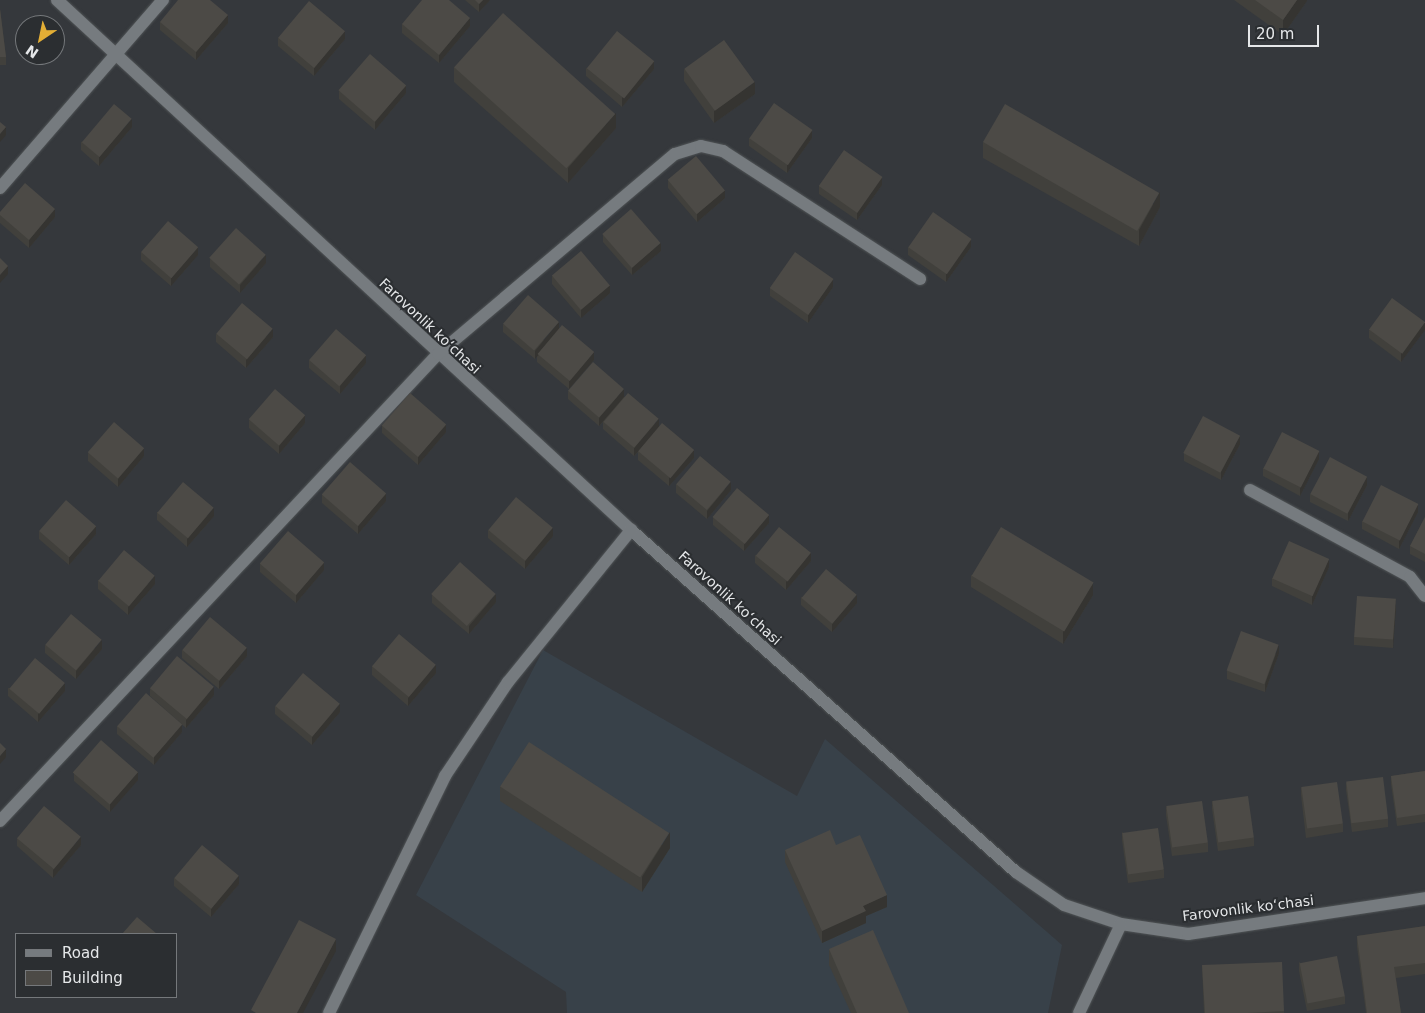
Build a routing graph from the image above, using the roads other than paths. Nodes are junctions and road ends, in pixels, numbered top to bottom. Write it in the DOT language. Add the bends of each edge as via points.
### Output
graph roads {
  1 [pos="57,0"];
  2 [pos="163,0"];
  3 [pos="114,54"];
  4 [pos="0,188"];
  5 [pos="920,279"];
  6 [pos="438,354"];
  7 [pos="1250,490"];
  8 [pos="631,530"];
  9 [pos="1425,596"];
  10 [pos="0,821"];
  11 [pos="1425,898"];
  12 [pos="1121,924"];
  13 [pos="329,1013"];
  14 [pos="1079,1013"];
  1 -- 3 [label="street, Farovonlik koʻchasi"];
  2 -- 3 [label="street"];
  3 -- 4 [label="street"];
  3 -- 6 [label="street, Farovonlik koʻchasi"];
  5 -- 6 [label="street" via="723,150 701,146 675,154"];
  6 -- 8 [label="street, Farovonlik koʻchasi"];
  6 -- 10 [label="street"];
  7 -- 9 [label="street" via="1410,577"];
  8 -- 12 [label="street, Farovonlik koʻchasi" via="1016,872 1064,905"];
  8 -- 13 [label="street" via="508,682 445,776"];
  11 -- 12 [label="street, Farovonlik koʻchasi" via="1188,934"];
  12 -- 14 [label="street"];
}
